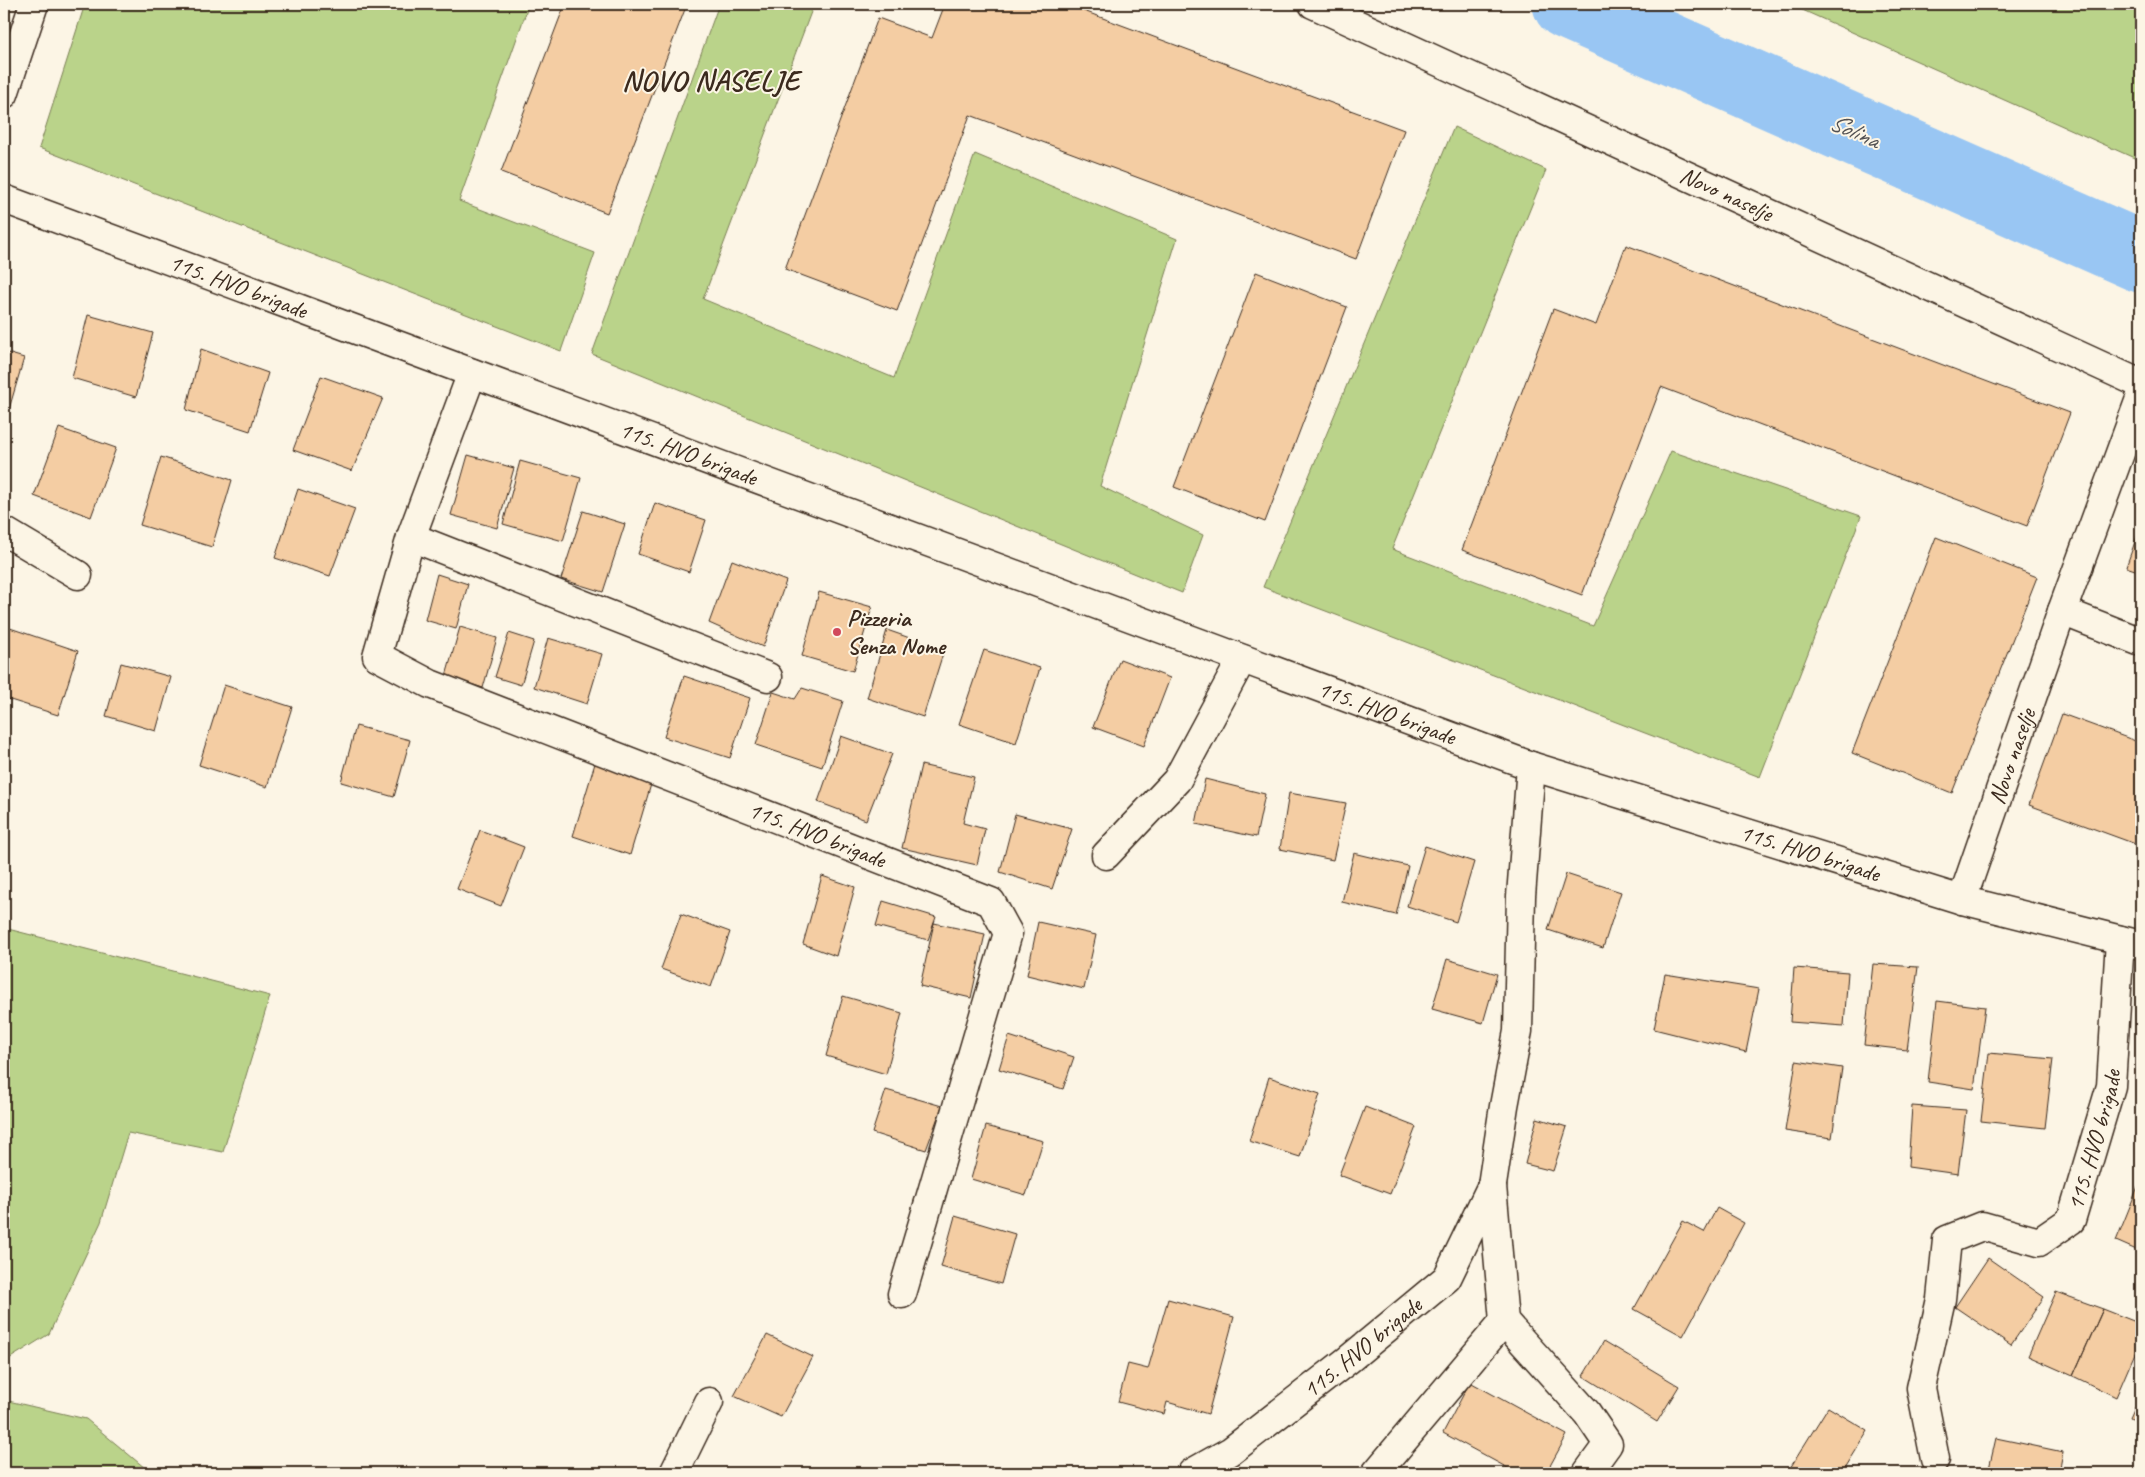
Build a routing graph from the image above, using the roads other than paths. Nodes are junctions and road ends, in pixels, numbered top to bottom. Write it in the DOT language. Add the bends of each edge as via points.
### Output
graph roads {
  1 [pos="34,4"];
  2 [pos="1313,4"];
  3 [pos="4,94"];
  4 [pos="4,199"];
  5 [pos="472,373"];
  6 [pos="2141,384"];
  7 [pos="2141,396"];
  8 [pos="4,531"];
  9 [pos="411,537"];
  10 [pos="78,575"];
  11 [pos="2062,611"];
  12 [pos="2141,642"];
  13 [pos="1242,658"];
  14 [pos="768,677"];
  15 [pos="1531,766"];
  16 [pos="1106,854"];
  17 [pos="1962,900"];
  18 [pos="2130,943"];
  19 [pos="1492,1184"];
  20 [pos="902,1294"];
  21 [pos="1504,1321"];
  22 [pos="709,1402"];
  23 [pos="1935,1459"];
  24 [pos="674,1473"];
  25 [pos="1192,1473"];
  26 [pos="1376,1473"];
  27 [pos="1587,1473"];
  1 -- 3 [label="street"];
  2 -- 6 [label="street, Novo naselje"];
  4 -- 5 [label="street, 115. HVO brigade"];
  5 -- 9 [label="street, 115. HVO brigade"];
  5 -- 13 [label="street, 115. HVO brigade"];
  7 -- 11 [label="street, Novo naselje"];
  8 -- 10 [label="street"];
  9 -- 14 [label="street"];
  9 -- 20 [label="street, 115. HVO brigade" via="377,656 430,684 991,902 1008,933"];
  11 -- 12 [label="street"];
  11 -- 17 [label="street, Novo naselje"];
  13 -- 15 [label="street, 115. HVO brigade"];
  13 -- 16 [label="street" via="1177,780"];
  15 -- 17 [label="street, 115. HVO brigade"];
  15 -- 19 [label="street, 115. HVO brigade" via="1521,896 1518,1031"];
  17 -- 18 [label="street, 115. HVO brigade"];
  18 -- 23 [label="street, 115. HVO brigade" via="2111,1086 2071,1220 2039,1242 1982,1226 1948,1240 1942,1299 1921,1388"];
  19 -- 21 [label="street, 115. HVO brigade"];
  19 -- 25 [label="street, 115. HVO brigade" via="1447,1278 1239,1444"];
  21 -- 26 [label="street"];
  21 -- 27 [label="street" via="1587,1413 1608,1444"];
  22 -- 24 [label="street"];
}
